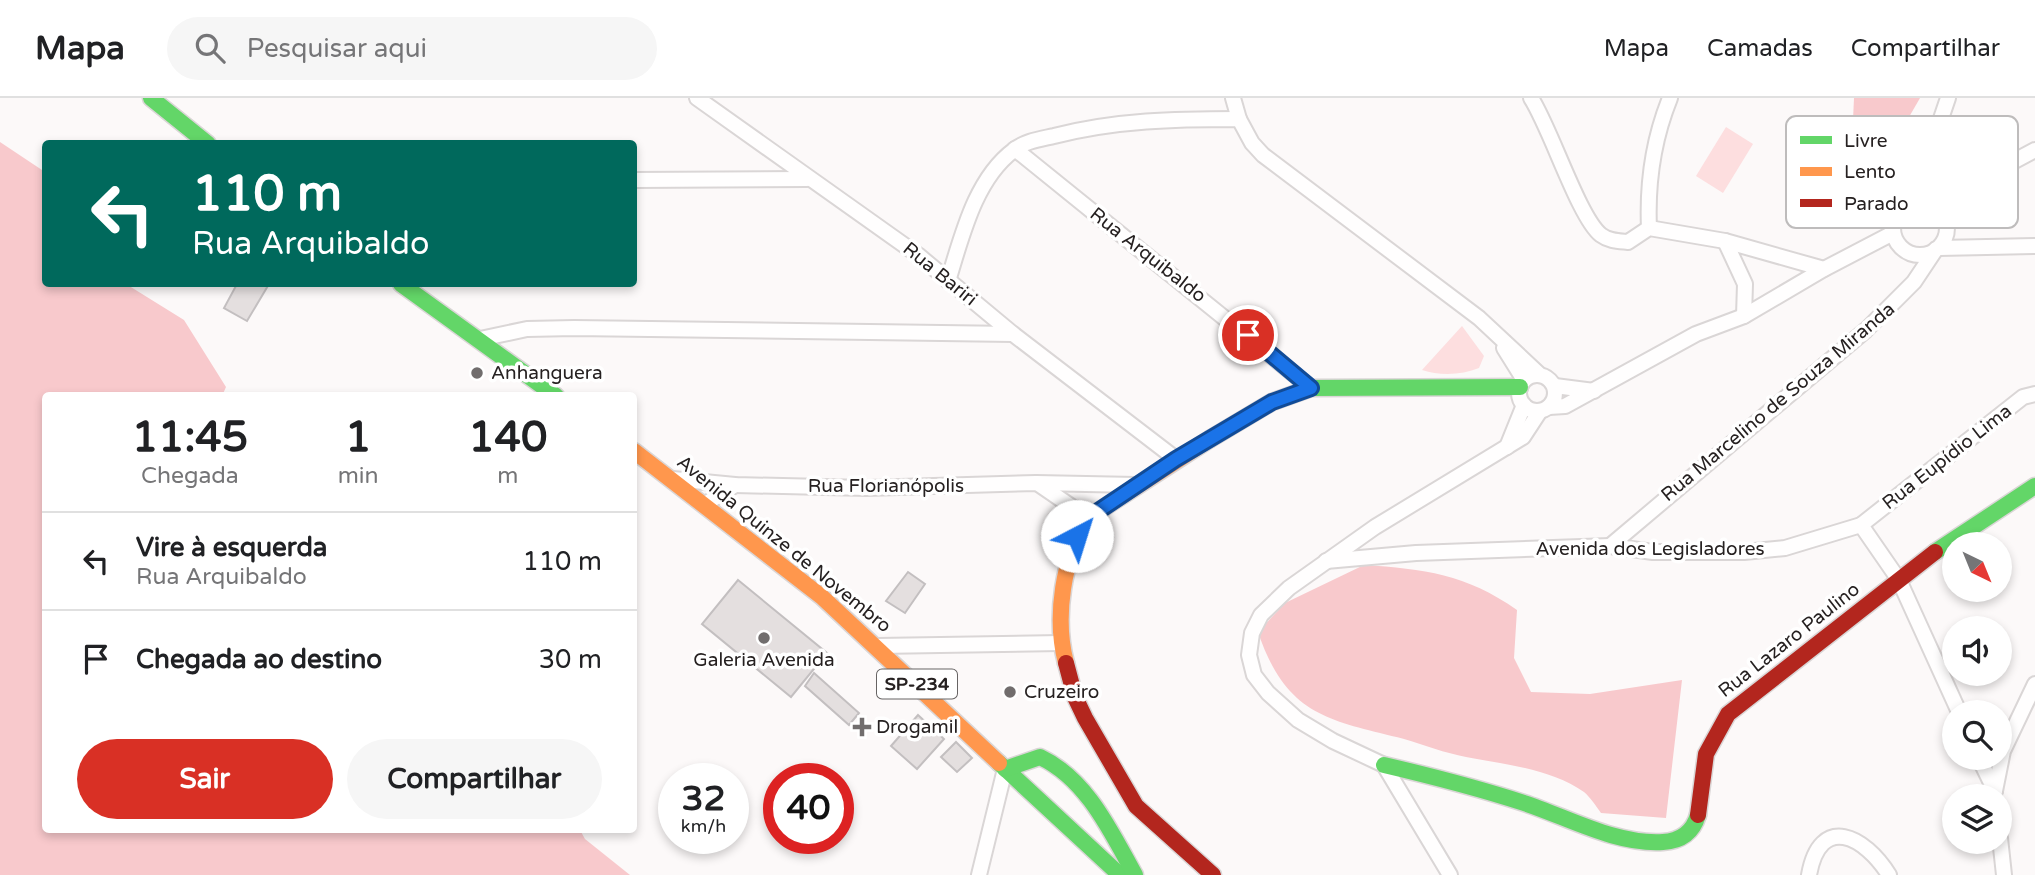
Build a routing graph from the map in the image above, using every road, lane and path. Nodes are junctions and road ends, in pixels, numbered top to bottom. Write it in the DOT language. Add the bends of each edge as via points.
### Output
graph roads {
  1 [pos="151,98"];
  2 [pos="697,98"];
  3 [pos="1233,98"];
  4 [pos="1531,98"];
  5 [pos="1670,98"];
  6 [pos="1948,98"];
  7 [pos="1942,116"];
  8 [pos="1239,119"];
  9 [pos="203,140"];
  10 [pos="1015,149"];
  11 [pos="2035,150"];
  12 [pos="2018,159"];
  13 [pos="807,179"];
  14 [pos="637,180"];
  15 [pos="1649,228"];
  16 [pos="1893,228"];
  17 [pos="1947,228"];
  18 [pos="1893,233"];
  19 [pos="1725,241"];
  20 [pos="2035,246"];
  21 [pos="1938,248"];
  22 [pos="1824,269"];
  23 [pos="948,281"];
  24 [pos="405,287"];
  25 [pos="1744,316"];
  26 [pos="1495,332"];
  27 [pos="1013,334"];
  28 [pos="480,339"];
  29 [pos="1539,374"];
  30 [pos="1555,386"];
  31 [pos="1311,388"];
  32 [pos="1595,391"];
  33 [pos="551,392"];
  34 [pos="1522,393"];
  35 [pos="2031,393"];
  36 [pos="1545,409"];
  37 [pos="1507,447"];
  38 [pos="637,453"];
  39 [pos="1176,459"];
  40 [pos="673,480"];
  41 [pos="1036,483"];
  42 [pos="735,485"];
  43 [pos="1136,485"];
  44 [pos="2035,486"];
  45 [pos="704,505"];
  46 [pos="1088,518"];
  47 [pos="1861,525"];
  48 [pos="1610,546"];
  49 [pos="1326,561"];
  50 [pos="1899,580"];
  51 [pos="1061,643"];
  52 [pos="878,646"];
  53 [pos="2035,684"];
  54 [pos="1954,700"];
  55 [pos="1384,765"];
  56 [pos="1005,768"];
  57 [pos="1997,784"];
  58 [pos="2002,854"];
  59 [pos="979,875"];
  60 [pos="1120,875"];
  61 [pos="1135,875"];
  62 [pos="1213,875"];
  63 [pos="1450,875"];
  64 [pos="1809,875"];
  65 [pos="1889,875"];
  66 [pos="2004,875"];
  1 -- 9 [label="street"];
  2 -- 13 [label="street, Rua Bariri"];
  3 -- 8 [label="street"];
  4 -- 15 [label="street" via="1593,227 1603,236 1628,242"];
  5 -- 15 [label="street" via="1652,160"];
  6 -- 7 [label="street"];
  8 -- 10 [label="street" via="1164,119 1090,126"];
  8 -- 26 [label="street" via="1263,155"];
  10 -- 23 [label="street" via="983,187"];
  10 -- 31 [label="street, Rua Arquibaldo"];
  11 -- 12 [label="street"];
  13 -- 14 [label="street"];
  13 -- 23 [label="street, Rua Bariri" via="883,228"];
  15 -- 19 [label="street"];
  16 -- 18 [label="street"];
  17 -- 21 [label="street"];
  18 -- 21 [label="street" via="1898,245 1914,255"];
  18 -- 22 [label="street"];
  19 -- 22 [label="street"];
  19 -- 25 [label="street" via="1745,284"];
  20 -- 21 [label="street"];
  21 -- 48 [label="street, Rua Marcelino de Souza Miranda" via="1914,282 1867,330"];
  22 -- 25 [label="street"];
  23 -- 27 [label="street, Rua Bariri"];
  24 -- 28 [label="street"];
  25 -- 32 [label="street" via="1696,334"];
  26 -- 29 [label="street"];
  26 -- 34 [label="street"];
  27 -- 28 [label="street" via="527,328"];
  27 -- 39 [label="street, Rua Bariri"];
  28 -- 33 [label="street"];
  29 -- 30 [label="street"];
  29 -- 34 [label="street"];
  30 -- 32 [label="street"];
  30 -- 36 [label="street" via="1555,397"];
  31 -- 34 [label="street" via="1466,385"];
  31 -- 39 [label="street" via="1272,402"];
  32 -- 36 [label="street" via="1565,406"];
  34 -- 36 [label="street"];
  34 -- 37 [label="street"];
  35 -- 47 [label="street, Rua Eupídio Lima"];
  36 -- 37 [label="street" via="1523,437"];
  37 -- 49 [label="street"];
  38 -- 40 [label="street, Avenida Quinze de Novembro / SP-234"];
  39 -- 43 [label="street"];
  40 -- 42 [label="street, Rua Florianópolis"];
  40 -- 45 [label="street, Avenida Quinze de Novembro / SP-234"];
  41 -- 42 [label="street, Rua Florianópolis" via="866,488"];
  41 -- 43 [label="street, Rua Florianópolis"];
  41 -- 46 [label="street"];
  42 -- 45 [label="street"];
  43 -- 46 [label="street"];
  44 -- 50 [label="street, Rua Lazaro Paulino" via="1980,519"];
  45 -- 52 [label="street, Avenida Quinze de Novembro / SP-234"];
  46 -- 51 [label="street" via="1067,565"];
  47 -- 48 [label="street, Avenida dos Legisladores" via="1785,548 1744,552 1653,552"];
  47 -- 50 [label="street"];
  48 -- 49 [label="street, Avenida dos Legisladores"];
  49 -- 55 [label="street" via="1261,615 1252,633 1254,675 1298,720"];
  50 -- 54 [label="street"];
  50 -- 55 [label="street, Rua Lazaro Paulino" via="1762,683 1721,721 1705,755 1695,825 1679,839 1647,842 1620,836 1476,788"];
  51 -- 52 [label="street"];
  51 -- 62 [label="street" via="1075,697 1136,806"];
  52 -- 56 [label="street, Avenida Quinze de Novembro / SP-234"];
  53 -- 57 [label="street" via="2003,751"];
  55 -- 63 [label="street"];
  56 -- 59 [label="street"];
  56 -- 60 [label="street, Avenida Quinze de Novembro / SP-234"];
  56 -- 61 [label="street" via="1040,757 1059,765 1089,802"];
  58 -- 66 [label="street"];
  64 -- 65 [label="street" via="1817,850 1841,836 1868,847"];
}
